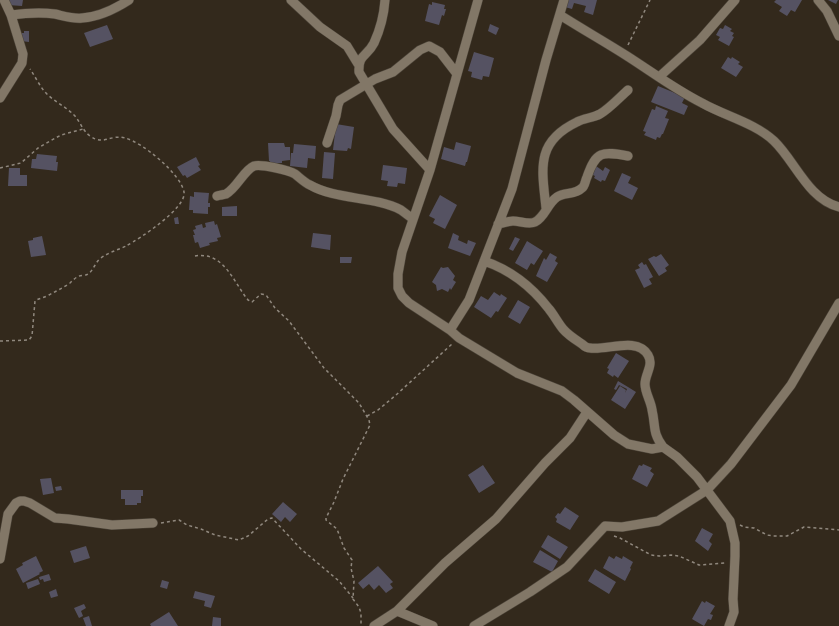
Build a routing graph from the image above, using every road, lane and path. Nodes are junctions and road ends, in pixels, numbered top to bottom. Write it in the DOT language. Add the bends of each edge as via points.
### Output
graph roads {
  1 [pos="4,0"];
  2 [pos="129,0"];
  3 [pos="291,0"];
  4 [pos="385,0"];
  5 [pos="478,0"];
  6 [pos="564,0"];
  7 [pos="650,0"];
  8 [pos="735,0"];
  9 [pos="818,0"];
  10 [pos="11,15"];
  11 [pos="560,15"];
  12 [pos="839,36"];
  13 [pos="624,54"];
  14 [pos="22,63"];
  15 [pos="358,64"];
  16 [pos="457,74"];
  17 [pos="659,77"];
  18 [pos="366,85"];
  19 [pos="628,90"];
  20 [pos="0,98"];
  21 [pos="83,128"];
  22 [pos="327,143"];
  23 [pos="628,156"];
  24 [pos="0,168"];
  25 [pos="430,170"];
  26 [pos="217,196"];
  27 [pos="839,207"];
  28 [pos="546,208"];
  29 [pos="413,219"];
  30 [pos="498,224"];
  31 [pos="196,256"];
  32 [pos="484,261"];
  33 [pos="839,302"];
  34 [pos="450,330"];
  35 [pos="459,338"];
  36 [pos="0,341"];
  37 [pos="587,412"];
  38 [pos="366,416"];
  39 [pos="663,447"];
  40 [pos="707,490"];
  41 [pos="731,522"];
  42 [pos="153,523"];
  43 [pos="839,530"];
  44 [pos="611,535"];
  45 [pos="0,559"];
  46 [pos="735,562"];
  47 [pos="353,599"];
  48 [pos="397,611"];
  49 [pos="361,626"];
  50 [pos="374,626"];
  51 [pos="433,626"];
  52 [pos="474,626"];
  53 [pos="729,626"];
  1 -- 10 [label="street"];
  2 -- 10 [label="street" via="114,9 82,18 47,13"];
  3 -- 15 [label="street" via="320,27 347,46"];
  4 -- 15 [label="street" via="374,42"];
  5 -- 16 [label="street"];
  6 -- 11 [label="street"];
  7 -- 13 [label="path"];
  8 -- 17 [label="street" via="700,40"];
  9 -- 12 [label="street" via="827,11"];
  10 -- 14 [label="street" via="23,54"];
  11 -- 13 [label="street"];
  11 -- 30 [label="street" via="512,189"];
  13 -- 17 [label="street"];
  14 -- 20 [label="street"];
  14 -- 21 [label="path" via="28,67 46,92 74,115"];
  15 -- 18 [label="street"];
  16 -- 18 [label="street" via="440,52 429,46 393,72"];
  16 -- 25 [label="street"];
  17 -- 27 [label="street" via="702,103 770,137 814,191 828,203"];
  18 -- 22 [label="street" via="340,100"];
  18 -- 25 [label="street" via="393,129"];
  19 -- 28 [label="street" via="600,114 576,122 551,140 545,149 543,174"];
  21 -- 24 [label="path" via="50,141 21,163"];
  21 -- 36 [label="path" via="97,140 124,138 146,149 170,170 184,190 184,196 180,204 160,222 130,243 99,259 90,273 78,276 48,296 37,300 32,336 29,340"];
  23 -- 28 [label="street" via="606,153 598,156 592,163 584,187 577,192 558,196"];
  25 -- 29 [label="street"];
  26 -- 29 [label="street" via="226,194 237,185 253,166 260,166 290,172 310,186 332,193 400,210"];
  28 -- 30 [label="street" via="536,221 531,223 512,221"];
  29 -- 34 [label="street" via="401,259 398,288 409,303"];
  30 -- 32 [label="street"];
  31 -- 38 [label="path" via="210,256 216,259 226,268 248,300 252,302 261,294 266,295 324,368 359,403"];
  32 -- 34 [label="street" via="469,300"];
  32 -- 39 [label="street" via="498,266 523,282 548,308 564,330 589,348 622,345 640,348 645,352 650,368 645,388 652,410 656,438"];
  33 -- 40 [label="street" via="791,386 731,464"];
  34 -- 35 [label="street"];
  35 -- 37 [label="street" via="516,373 562,392"];
  35 -- 38 [label="path" via="396,395"];
  37 -- 39 [label="street" via="628,444 652,449"];
  37 -- 48 [label="street" via="570,438 496,520 445,563"];
  38 -- 47 [label="path" via="370,425 326,518 337,529 352,560"];
  39 -- 40 [label="street" via="677,457"];
  40 -- 41 [label="street"];
  40 -- 52 [label="street" via="658,521 622,527 605,526 563,570"];
  41 -- 43 [label="path" via="773,536 787,536 804,527"];
  41 -- 46 [label="street"];
  42 -- 45 [label="street" via="112,525 55,518 30,503 20,501 8,514"];
  42 -- 47 [label="path" via="179,520 187,526 239,540 248,536 268,518 272,518 301,549 338,581"];
  44 -- 46 [label="path" via="651,555 679,556 699,565"];
  46 -- 53 [label="street" via="734,612"];
  47 -- 49 [label="path" via="359,607"];
  48 -- 50 [label="street"];
  48 -- 51 [label="street"];
}
